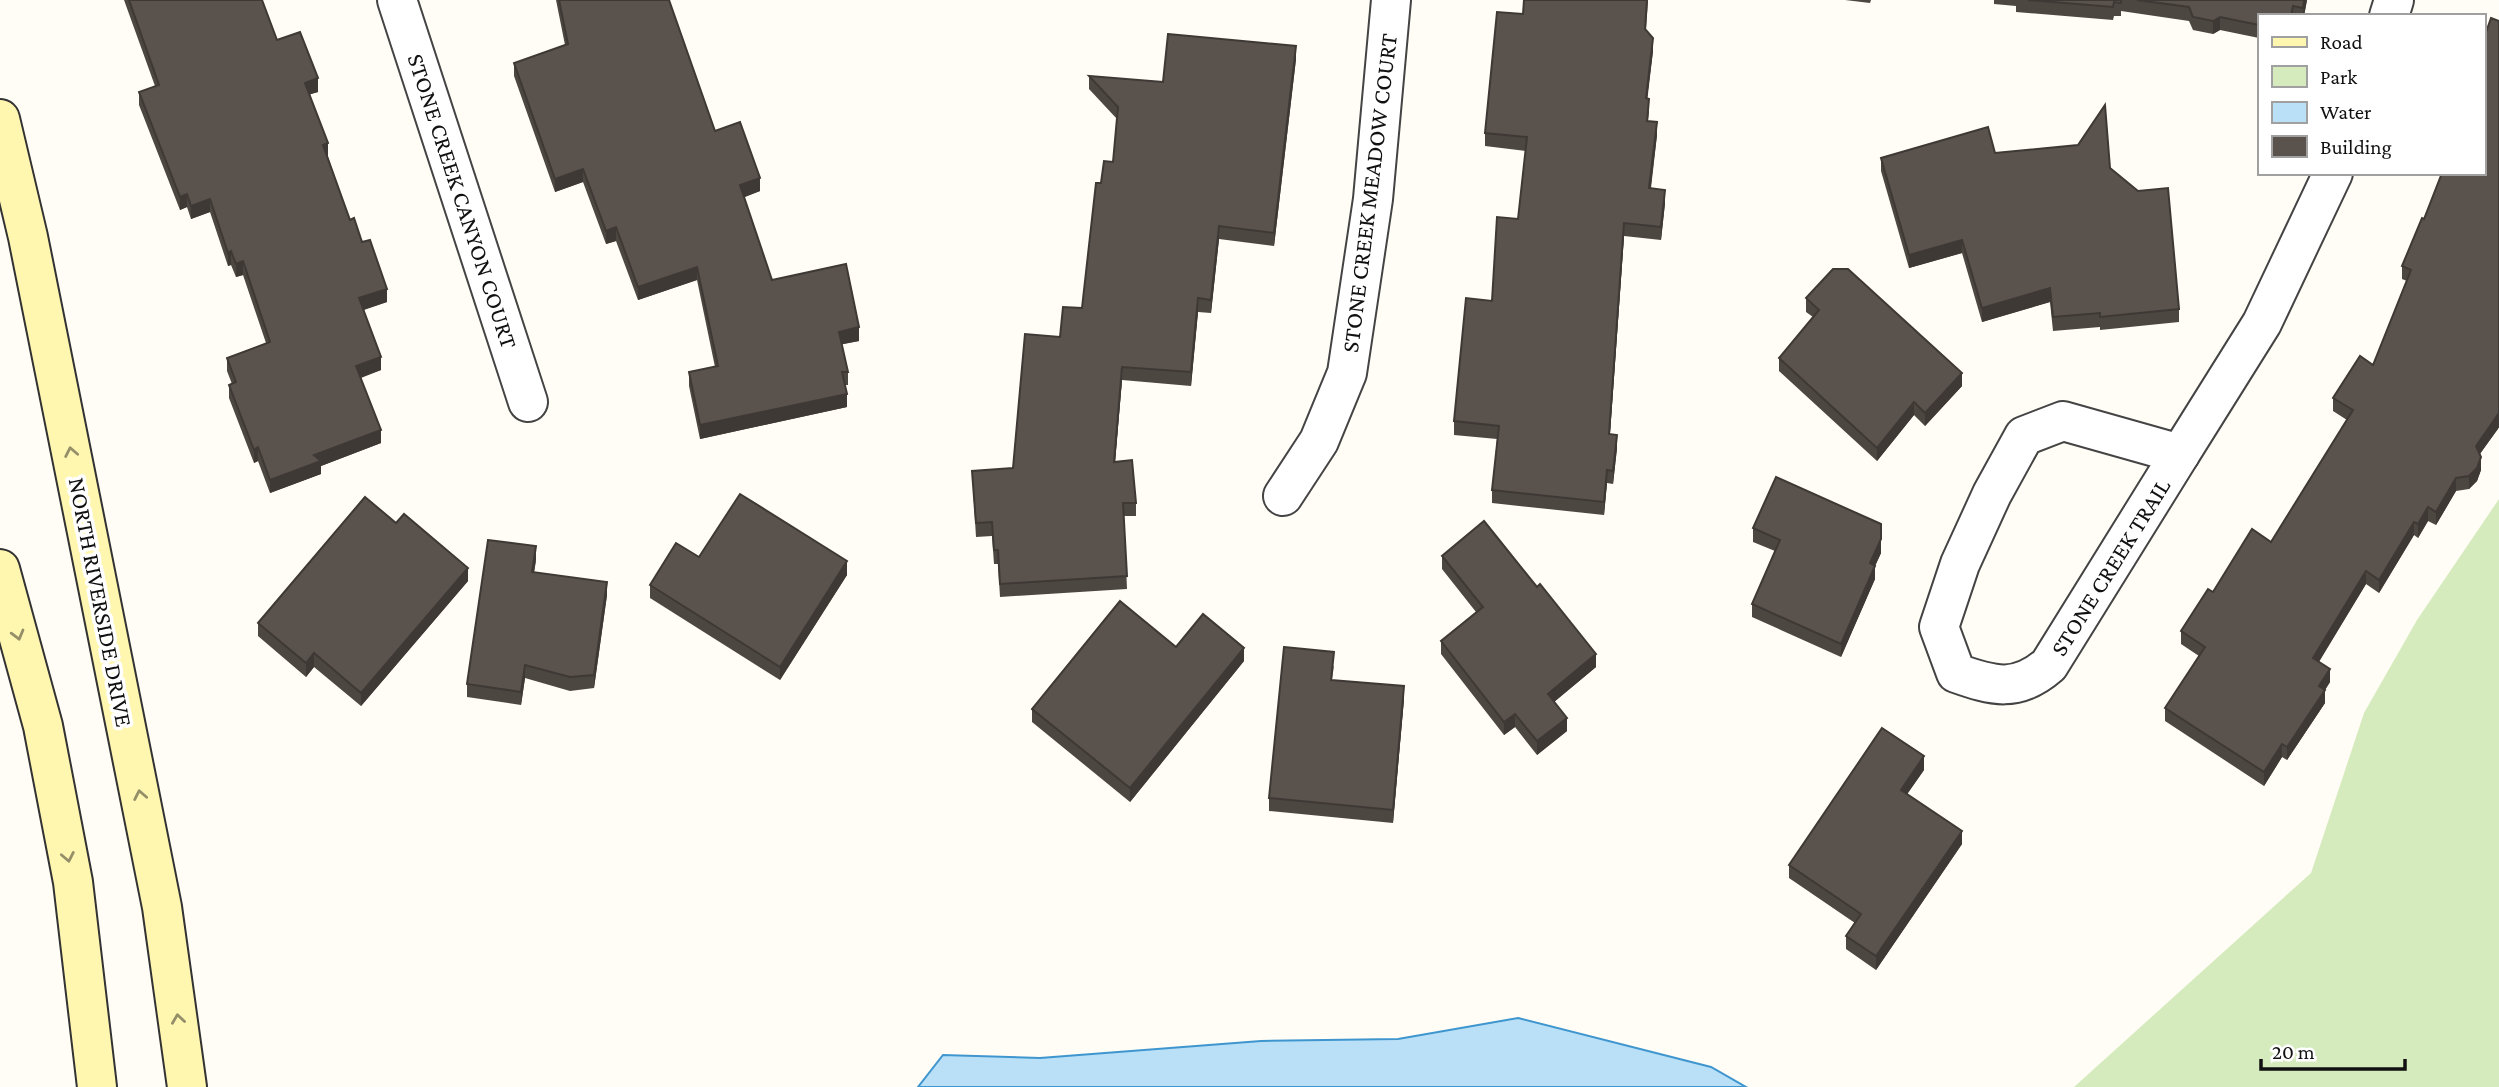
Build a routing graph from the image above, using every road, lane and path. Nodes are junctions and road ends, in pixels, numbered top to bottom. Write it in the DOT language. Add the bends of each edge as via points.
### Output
graph roads {
  1 [pos="397,0"];
  2 [pos="1391,0"];
  3 [pos="0,120"];
  4 [pos="2332,175"];
  5 [pos="528,402"];
  6 [pos="2180,454"];
  7 [pos="1283,496"];
  8 [pos="0,569"];
  9 [pos="97,1087"];
  10 [pos="187,1087"];
  1 -- 5 [label="street, STONE CREEK CANYON COURT"];
  2 -- 7 [label="street, STONE CREEK MEADOW COURT" via="1373,199 1347,373 1319,441"];
  10 -- 3 [label="main road, NORTH RIVERSIDE DRIVE, one-way" via="159,894 28,237"];
  4 -- 6 [label="street, STONE CREEK TRAIL" via="2262,323"];
  6 -- 6 [label="street, STONE CREEK TRAIL" via="2049,665 2036,677 2014,684 1990,685 1956,673 1939,627 1960,564 2024,436 2063,421"];
  8 -- 9 [label="main road, one-way" via="43,726 73,882"];
}
